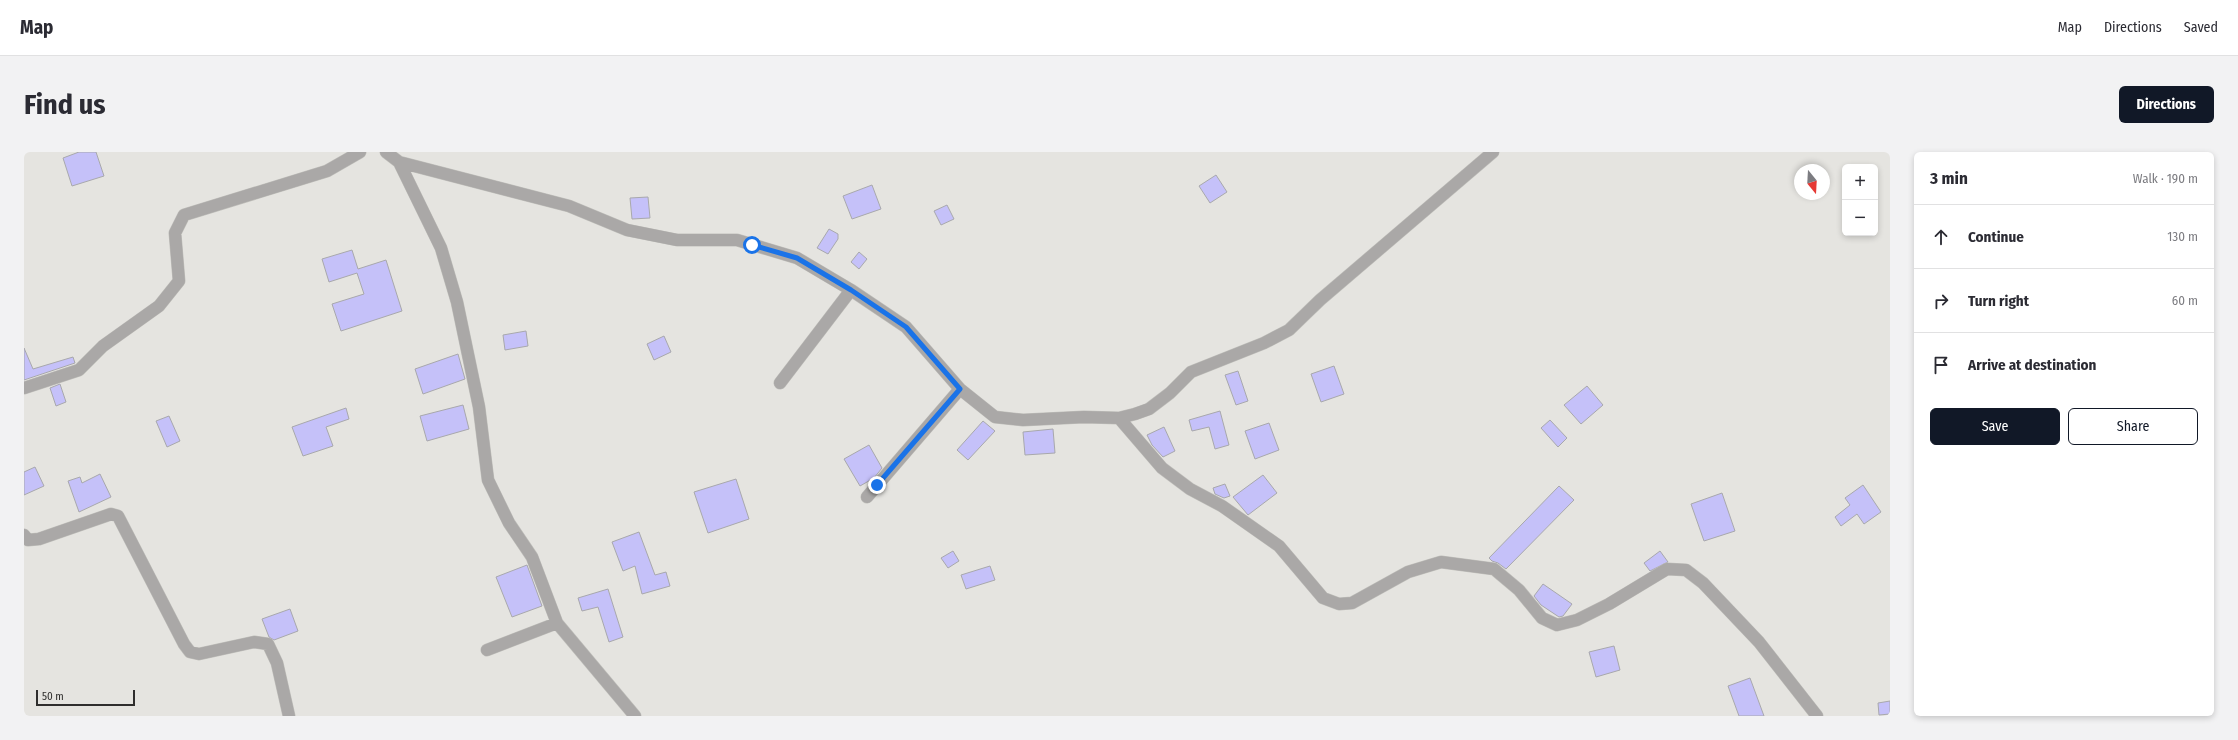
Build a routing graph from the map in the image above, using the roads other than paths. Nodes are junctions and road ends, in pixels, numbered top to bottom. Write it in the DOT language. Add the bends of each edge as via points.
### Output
graph roads {
  1 [pos="360,152"];
  2 [pos="386,152"];
  3 [pos="1493,152"];
  4 [pos="399,162"];
  5 [pos="851,290"];
  6 [pos="780,383"];
  7 [pos="24,388"];
  8 [pos="960,389"];
  9 [pos="1119,418"];
  10 [pos="867,497"];
  11 [pos="24,535"];
  12 [pos="557,623"];
  13 [pos="487,650"];
  14 [pos="289,716"];
  15 [pos="634,716"];
  16 [pos="1817,716"];
  1 -- 7 [label="street" via="327,171 184,215 175,233 179,281 159,306 103,346 79,370"];
  2 -- 4 [label="street"];
  3 -- 9 [label="street" via="1320,300 1289,330 1264,343 1191,372 1149,409"];
  4 -- 5 [label="street" via="569,206 627,230 677,240 737,240 797,258"];
  4 -- 12 [label="street" via="441,248 457,302 479,407 488,480 509,523 532,557"];
  5 -- 6 [label="street"];
  5 -- 8 [label="street" via="906,327"];
  8 -- 9 [label="street" via="995,417 1022,420"];
  8 -- 10 [label="street"];
  9 -- 16 [label="street" via="1162,468 1279,546 1323,598 1339,604 1352,603 1408,572 1441,562 1494,569 1519,590 1542,618 1557,625 1577,620 1609,604 1667,569 1686,570 1703,583 1759,642"];
  11 -- 14 [label="street" via="28,540 39,539 111,514 118,516 190,652 199,654 254,642 268,644 277,663"];
  12 -- 13 [label="street"];
  12 -- 15 [label="street"];
}
